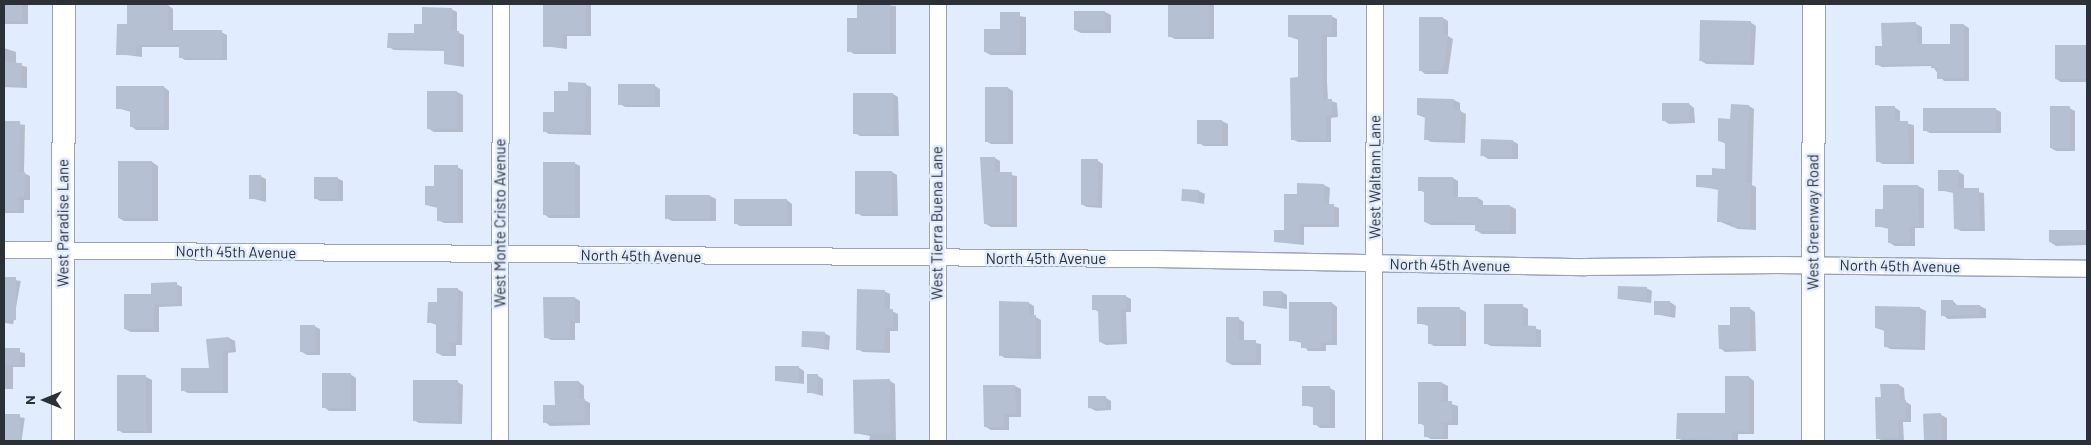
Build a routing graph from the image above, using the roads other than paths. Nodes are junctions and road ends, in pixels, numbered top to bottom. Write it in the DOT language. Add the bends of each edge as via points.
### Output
graph roads {
  1 [pos="64,4"];
  2 [pos="501,4"];
  3 [pos="938,4"];
  4 [pos="1375,4"];
  5 [pos="1814,4"];
  6 [pos="4,250"];
  7 [pos="63,250"];
  8 [pos="500,255"];
  9 [pos="937,258"];
  10 [pos="1374,264"];
  11 [pos="1813,266"];
  12 [pos="2087,269"];
  13 [pos="62,441"];
  14 [pos="500,441"];
  15 [pos="938,441"];
  16 [pos="1374,441"];
  17 [pos="1813,441"];
  1 -- 7 [label="street, West Paradise Lane"];
  2 -- 8 [label="street, West Monte Cristo Avenue"];
  3 -- 9 [label="street, West Tierra Buena Lane"];
  4 -- 10 [label="street, West Waltann Lane"];
  5 -- 11 [label="street, West Greenway Road"];
  6 -- 7 [label="street, North 45th Avenue"];
  7 -- 8 [label="street, North 45th Avenue"];
  7 -- 13 [label="street, West Paradise Lane"];
  8 -- 9 [label="street, North 45th Avenue"];
  8 -- 14 [label="street, West Monte Cristo Avenue"];
  9 -- 10 [label="street, North 45th Avenue"];
  9 -- 15 [label="street, West Tierra Buena Lane"];
  10 -- 11 [label="street, North 45th Avenue"];
  10 -- 16 [label="street, West Waltann Lane"];
  11 -- 12 [label="street, North 45th Avenue"];
  11 -- 17 [label="street, West Greenway Road"];
}
